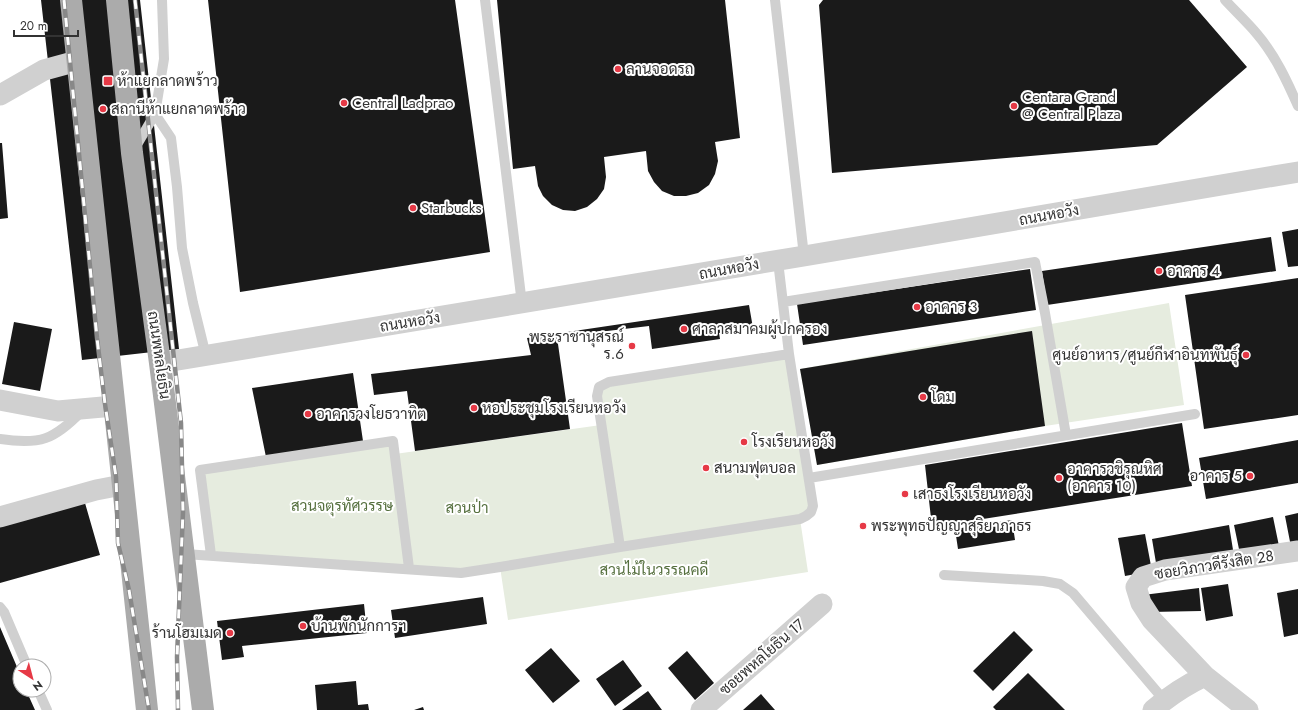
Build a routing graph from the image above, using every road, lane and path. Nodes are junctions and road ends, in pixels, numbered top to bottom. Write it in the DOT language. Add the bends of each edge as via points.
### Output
graph roads {
  1 [pos="71,0"];
  2 [pos="117,0"];
  3 [pos="162,0"];
  4 [pos="485,0"];
  5 [pos="775,0"];
  6 [pos="1225,0"];
  7 [pos="78,61"];
  8 [pos="0,95"];
  9 [pos="1298,106"];
  10 [pos="155,114"];
  11 [pos="132,153"];
  12 [pos="1298,172"];
  13 [pos="804,256"];
  14 [pos="778,261"];
  15 [pos="783,302"];
  16 [pos="522,304"];
  17 [pos="789,354"];
  18 [pos="206,356"];
  19 [pos="160,363"];
  20 [pos="0,400"];
  21 [pos="114,406"];
  22 [pos="84,408"];
  23 [pos="1195,414"];
  24 [pos="1066,435"];
  25 [pos="0,439"];
  26 [pos="809,478"];
  27 [pos="122,485"];
  28 [pos="0,517"];
  29 [pos="620,547"];
  30 [pos="1298,551"];
  31 [pos="185,554"];
  32 [pos="211,555"];
  33 [pos="409,568"];
  34 [pos="944,575"];
  35 [pos="822,604"];
  36 [pos="0,607"];
  37 [pos="24,658"];
  38 [pos="1205,676"];
  39 [pos="42,698"];
  40 [pos="1159,705"];
  41 [pos="47,710"];
  42 [pos="147,710"];
  43 [pos="203,710"];
  44 [pos="701,710"];
  45 [pos="1248,710"];
  1 -- 7 [label="main road"];
  2 -- 11 [label="main road, ถนนพหลโยธิน"];
  3 -- 10 [label="lane" via="164,59"];
  4 -- 16 [label="lane"];
  5 -- 13 [label="lane"];
  6 -- 9 [label="lane" via="1257,34 1276,61"];
  7 -- 8 [label="street" via="44,70"];
  7 -- 21 [label="main road"];
  10 -- 11 [label="lane"];
  10 -- 18 [label="lane" via="171,138 182,248"];
  11 -- 19 [label="main road, ถนนพหลโยธิน"];
  12 -- 13 [label="street, ถนนหอวัง"];
  13 -- 14 [label="street, ถนนหอวัง"];
  14 -- 15 [label="lane"];
  14 -- 16 [label="street, ถนนหอวัง"];
  15 -- 17 [label="lane"];
  15 -- 24 [label="lane" via="1035,262"];
  16 -- 18 [label="street, ถนนหอวัง"];
  17 -- 26 [label="lane"];
  17 -- 29 [label="lane" via="608,382 599,387 597,396"];
  18 -- 19 [label="street, ถนนหอวัง"];
  19 -- 31 [label="main road, ถนนพหลโยธิน"];
  20 -- 22 [label="street" via="58,411"];
  21 -- 22 [label="street"];
  21 -- 27 [label="main road"];
  22 -- 25 [label="lane" via="61,431 46,439 20,442"];
  23 -- 24 [label="lane"];
  24 -- 26 [label="lane"];
  26 -- 29 [label="lane" via="813,506 811,512 800,519"];
  27 -- 28 [label="street"];
  27 -- 42 [label="main road"];
  29 -- 33 [label="lane" via="461,573"];
  30 -- 38 [label="street, ซอยวิภาวดีรังสิต 28" via="1165,570 1143,577 1136,587 1141,602 1152,620"];
  31 -- 32 [label="lane"];
  31 -- 43 [label="main road, ถนนพหลโยธิน"];
  32 -- 33 [label="lane"];
  32 -- 33 [label="lane" via="200,470 393,441"];
  34 -- 40 [label="lane" via="1060,584 1073,593"];
  35 -- 44 [label="street, ซอยพหลโยธิน 17"];
  36 -- 37 [label="lane"];
  38 -- 40 [label="street"];
  38 -- 45 [label="street, ซอยวิภาวดีรังสิต 28"];
  39 -- 41 [label="lane"];
}
